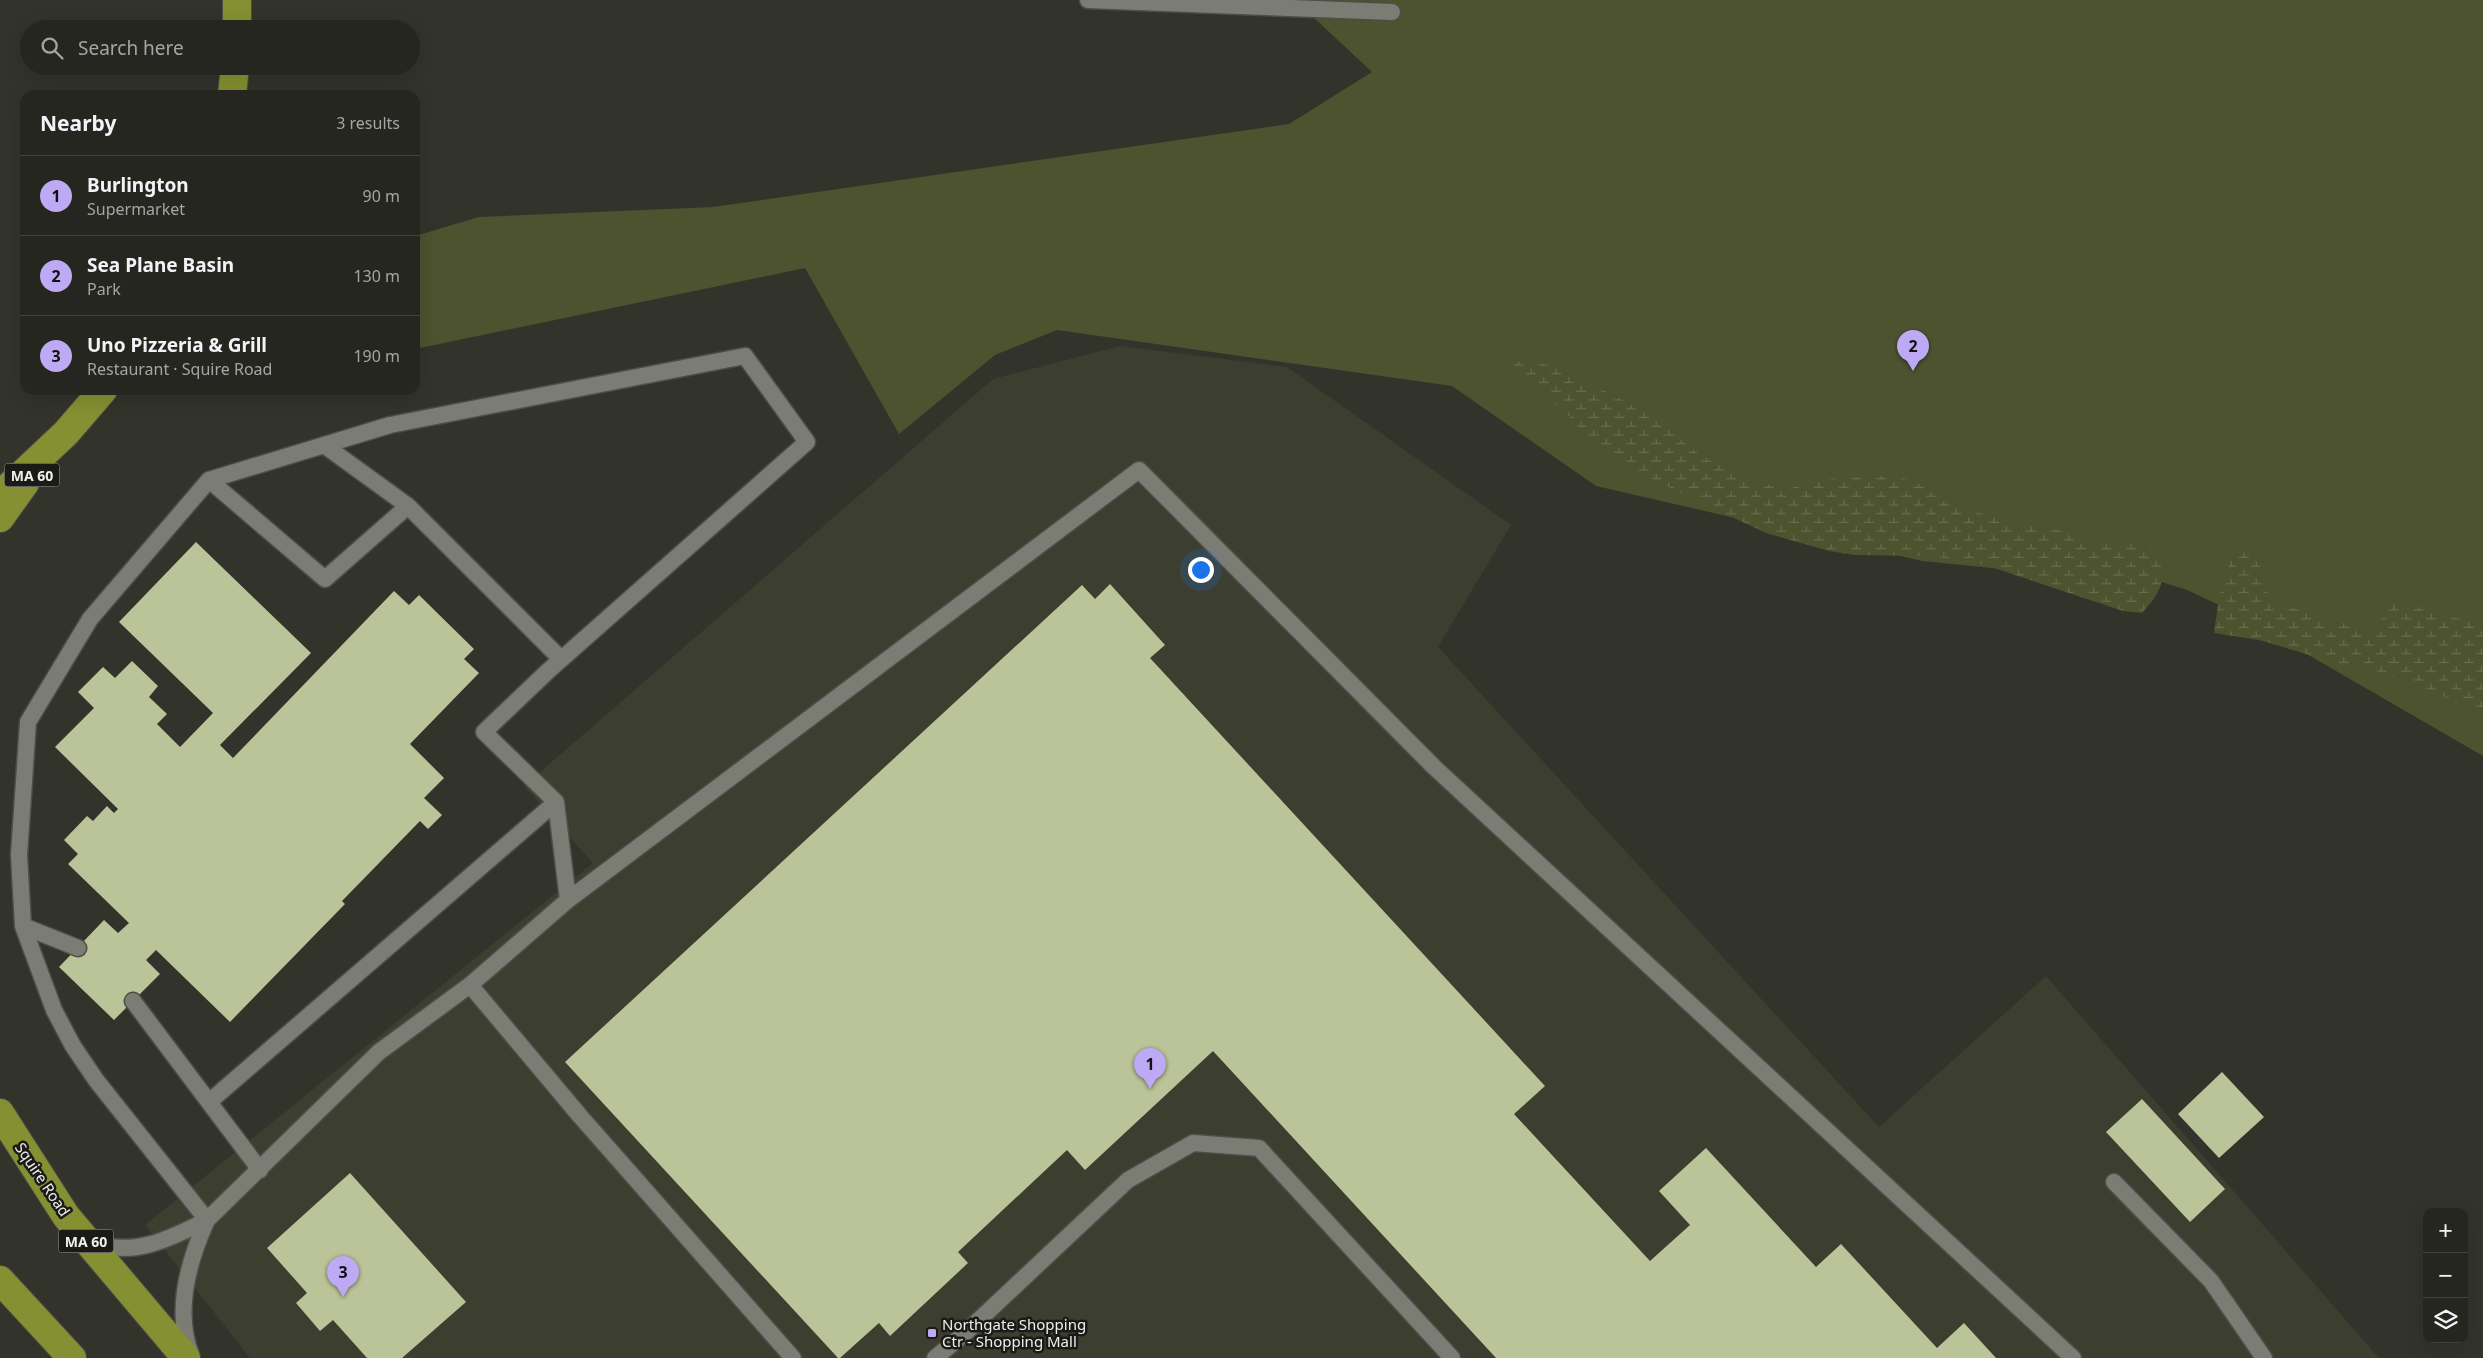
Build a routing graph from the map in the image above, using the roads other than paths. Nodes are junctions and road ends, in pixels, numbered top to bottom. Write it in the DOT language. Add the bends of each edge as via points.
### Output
graph roads {
  1 [pos="237,0"];
  2 [pos="1088,0"];
  3 [pos="1392,12"];
  4 [pos="237,20"];
  5 [pos="234,75"];
  6 [pos="233,90"];
  7 [pos="99,395"];
  8 [pos="66,433"];
  9 [pos="324,445"];
  10 [pos="209,480"];
  11 [pos="0,495"];
  12 [pos="408,506"];
  13 [pos="0,518"];
  14 [pos="561,660"];
  15 [pos="556,802"];
  16 [pos="568,900"];
  17 [pos="23,926"];
  18 [pos="78,948"];
  19 [pos="470,985"];
  20 [pos="133,1001"];
  21 [pos="209,1102"];
  22 [pos="0,1113"];
  23 [pos="260,1170"];
  24 [pos="2114,1182"];
  25 [pos="207,1220"];
  26 [pos="82,1236"];
  27 [pos="0,1280"];
  28 [pos="72,1358"];
  29 [pos="186,1358"];
  30 [pos="192,1358"];
  31 [pos="793,1358"];
  32 [pos="935,1358"];
  33 [pos="1452,1358"];
  34 [pos="2073,1358"];
  35 [pos="2264,1358"];
  1 -- 4 [label="highway"];
  2 -- 3 [label="lane"];
  5 -- 6 [label="highway"];
  7 -- 8 [label="highway, MA 60"];
  8 -- 11 [label="highway"];
  8 -- 13 [label="highway, MA 60"];
  9 -- 10 [label="lane"];
  9 -- 12 [label="lane"];
  9 -- 14 [label="lane" via="390,425 745,356 806,442"];
  10 -- 12 [label="lane" via="325,579"];
  10 -- 17 [label="lane" via="90,619 28,722 19,854"];
  12 -- 14 [label="lane"];
  14 -- 15 [label="lane" via="484,732"];
  15 -- 16 [label="lane"];
  15 -- 21 [label="lane"];
  16 -- 19 [label="lane"];
  16 -- 34 [label="lane" via="1139,470 1434,767"];
  17 -- 18 [label="lane"];
  17 -- 25 [label="lane" via="54,1010 73,1046 96,1080"];
  19 -- 23 [label="lane" via="379,1052"];
  19 -- 31 [label="lane" via="580,1116"];
  20 -- 21 [label="lane"];
  21 -- 23 [label="lane"];
  22 -- 26 [label="highway, Squire Road / MA 60" via="52,1196"];
  23 -- 25 [label="lane"];
  24 -- 35 [label="lane" via="2211,1280"];
  25 -- 26 [label="lane" via="172,1238 149,1245 124,1248 99,1245"];
  25 -- 30 [label="lane" via="193,1249 183,1309 185,1339"];
  26 -- 29 [label="highway, Squire Road / MA 60"];
  27 -- 28 [label="highway"];
  32 -- 33 [label="lane" via="1128,1180 1193,1143 1259,1148"];
}
